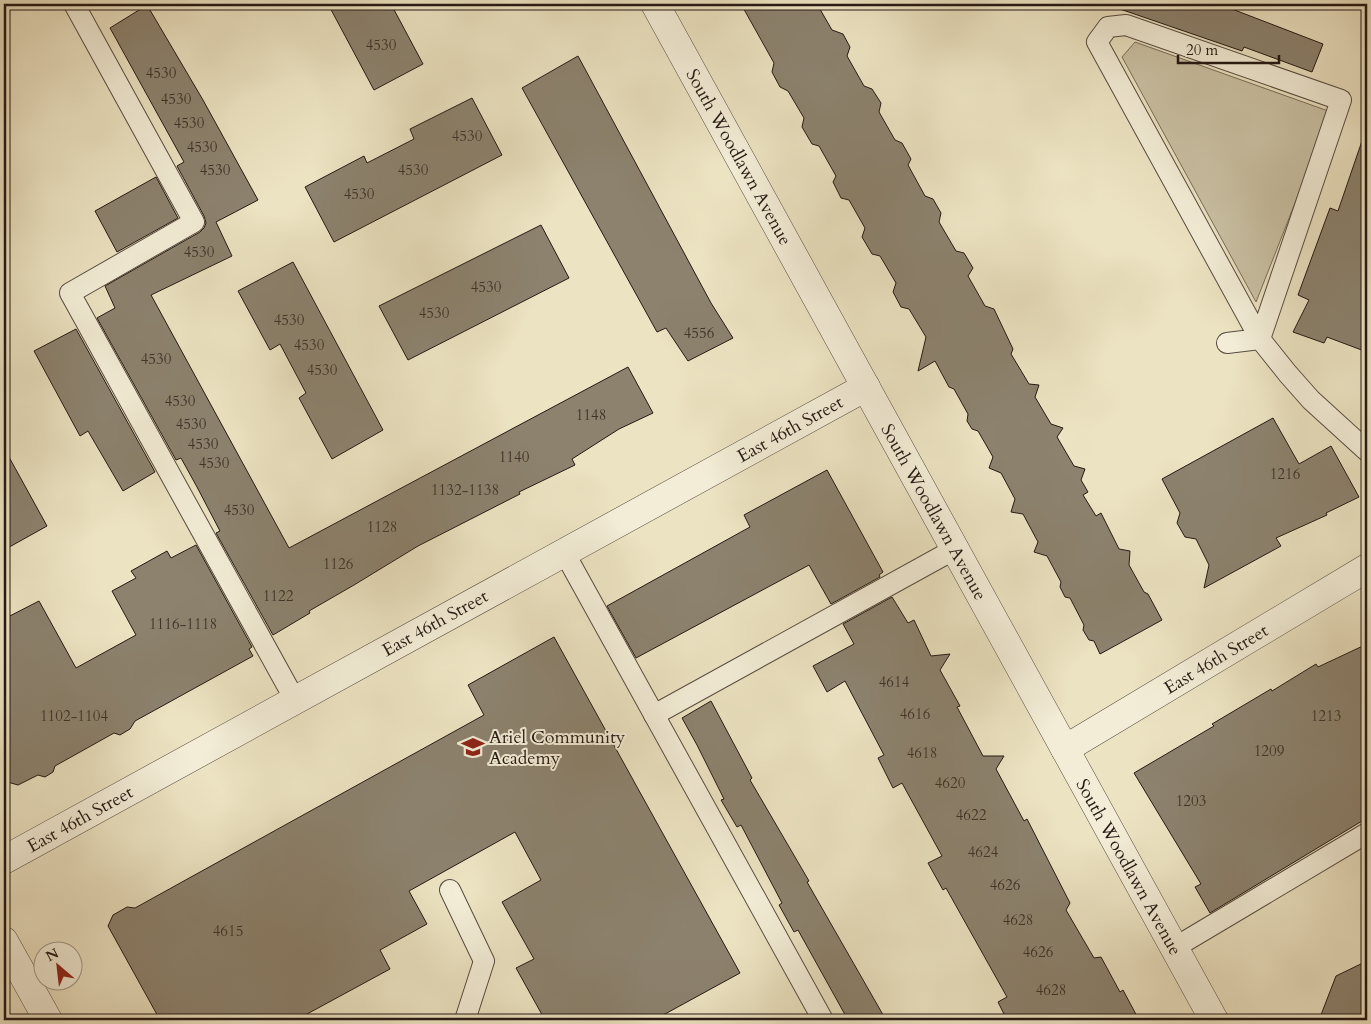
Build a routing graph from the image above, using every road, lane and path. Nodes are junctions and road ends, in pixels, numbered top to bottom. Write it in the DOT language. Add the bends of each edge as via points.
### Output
graph roads {
  1 [pos="74,4"];
  2 [pos="655,4"];
  3 [pos="1260,339"];
  4 [pos="1226,343"];
  5 [pos="866,387"];
  6 [pos="1367,451"];
  7 [pos="955,549"];
  8 [pos="564,552"];
  9 [pos="1367,568"];
  10 [pos="295,700"];
  11 [pos="654,714"];
  12 [pos="1065,749"];
  13 [pos="1367,833"];
  14 [pos="4,860"];
  15 [pos="450,890"];
  16 [pos="4,941"];
  17 [pos="1174,948"];
  18 [pos="48,1020"];
  19 [pos="465,1020"];
  20 [pos="823,1020"];
  21 [pos="1214,1020"];
  1 -- 10 [label="lane" via="194,222 70,293"];
  2 -- 5 [label="street, South Woodlawn Avenue"];
  3 -- 3 [label="lane" via="1097,42 1108,27 1126,25 1341,100"];
  3 -- 4 [label="lane"];
  3 -- 6 [label="lane" via="1312,400"];
  5 -- 7 [label="street, South Woodlawn Avenue"];
  5 -- 8 [label="street, East 46th Street"];
  7 -- 11 [label="lane"];
  7 -- 12 [label="street, South Woodlawn Avenue"];
  8 -- 10 [label="street, East 46th Street"];
  8 -- 11 [label="lane"];
  9 -- 12 [label="street, East 46th Street"];
  10 -- 14 [label="street, East 46th Street"];
  11 -- 20 [label="lane"];
  12 -- 17 [label="street, South Woodlawn Avenue"];
  13 -- 17 [label="lane"];
  15 -- 19 [label="lane" via="484,961"];
  16 -- 18 [label="street"];
  17 -- 21 [label="street, South Woodlawn Avenue"];
}
